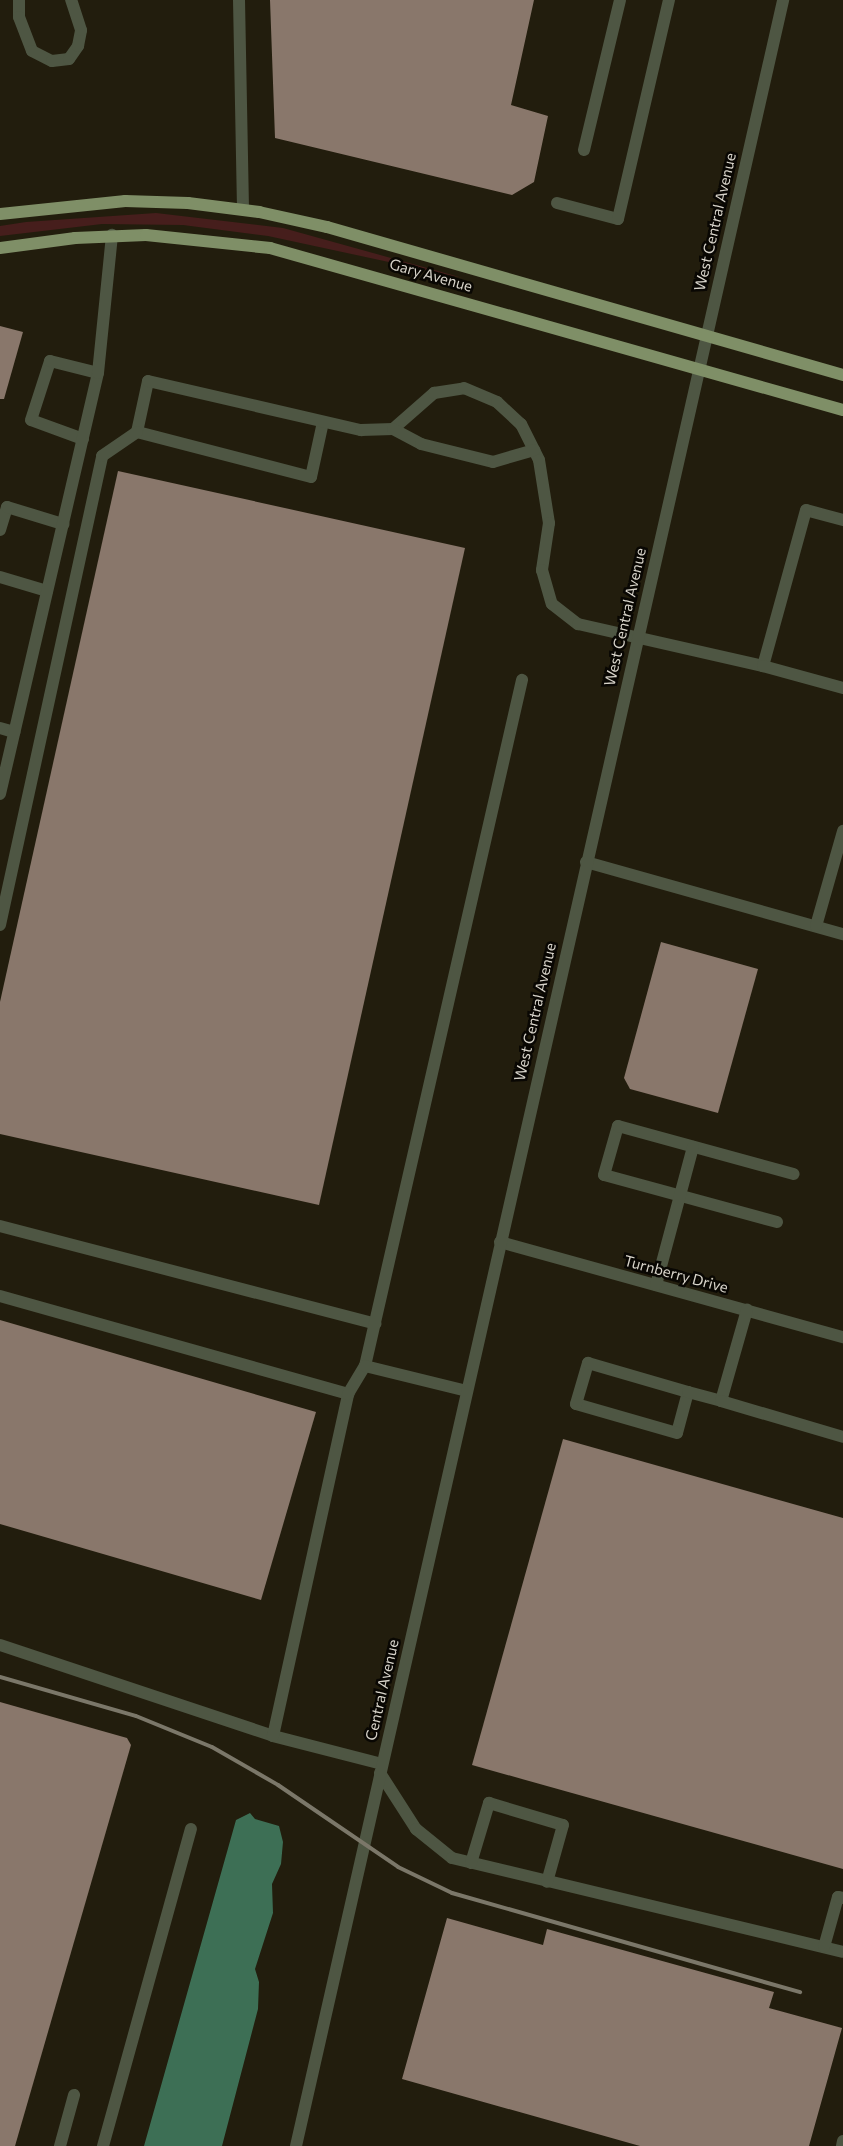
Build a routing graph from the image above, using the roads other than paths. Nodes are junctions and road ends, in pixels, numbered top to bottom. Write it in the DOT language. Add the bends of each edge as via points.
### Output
graph roads {
  1 [pos="19,0"];
  2 [pos="71,0"];
  3 [pos="239,0"];
  4 [pos="620,0"];
  5 [pos="669,0"];
  6 [pos="783,0"];
  7 [pos="584,150"];
  8 [pos="557,203"];
  9 [pos="243,210"];
  10 [pos="0,214"];
  11 [pos="112,236"];
  12 [pos="0,248"];
  13 [pos="706,334"];
  14 [pos="698,369"];
  15 [pos="98,373"];
  16 [pos="843,375"];
  17 [pos="843,410"];
  18 [pos="324,422"];
  19 [pos="393,429"];
  20 [pos="136,432"];
  21 [pos="82,439"];
  22 [pos="534,450"];
  23 [pos="843,520"];
  24 [pos="63,524"];
  25 [pos="0,530"];
  26 [pos="0,576"];
  27 [pos="47,591"];
  28 [pos="637,638"];
  29 [pos="763,666"];
  30 [pos="522,680"];
  31 [pos="843,688"];
  32 [pos="0,728"];
  33 [pos="14,732"];
  34 [pos="0,794"];
  35 [pos="843,831"];
  36 [pos="586,862"];
  37 [pos="0,925"];
  38 [pos="816,926"];
  39 [pos="843,934"];
  40 [pos="693,1147"];
  41 [pos="794,1174"];
  42 [pos="680,1196"];
  43 [pos="777,1222"];
  44 [pos="0,1226"];
  45 [pos="500,1242"];
  46 [pos="656,1285"];
  47 [pos="0,1296"];
  48 [pos="746,1310"];
  49 [pos="375,1324"];
  50 [pos="843,1337"];
  51 [pos="365,1366"];
  52 [pos="466,1391"];
  53 [pos="688,1392"];
  54 [pos="348,1394"];
  55 [pos="721,1401"];
  56 [pos="843,1437"];
  57 [pos="0,1645"];
  58 [pos="273,1736"];
  59 [pos="381,1768"];
  60 [pos="191,1829"];
  61 [pos="471,1863"];
  62 [pos="547,1882"];
  63 [pos="843,1898"];
  64 [pos="824,1947"];
  65 [pos="843,1952"];
  66 [pos="74,2095"];
  67 [pos="843,2141"];
  68 [pos="299,2145"];
  69 [pos="60,2146"];
  70 [pos="103,2146"];
  71 [pos="842,2146"];
  1 -- 2 [label="street" via="19,17 32,51 52,61 69,58 78,46 81,30"];
  3 -- 9 [label="street"];
  4 -- 7 [label="street"];
  5 -- 8 [label="street" via="618,219"];
  6 -- 13 [label="street, West Central Avenue"];
  9 -- 10 [label="main road, Gary Avenue" via="125,201"];
  9 -- 13 [label="main road, Gary Avenue" via="327,227"];
  11 -- 12 [label="main road, Gary Avenue"];
  11 -- 14 [label="main road, Gary Avenue" via="181,236 270,248"];
  11 -- 15 [label="street"];
  13 -- 14 [label="street, West Central Avenue"];
  13 -- 16 [label="main road, Gary Avenue"];
  14 -- 17 [label="main road, Gary Avenue"];
  14 -- 28 [label="street, West Central Avenue"];
  15 -- 21 [label="street"];
  15 -- 21 [label="street" via="50,361 31,420"];
  18 -- 19 [label="street" via="361,430"];
  18 -- 20 [label="street" via="148,381"];
  18 -- 20 [label="street" via="311,477"];
  19 -- 22 [label="street" via="420,444 493,462"];
  19 -- 22 [label="street" via="434,393 464,388 497,402 521,424"];
  20 -- 37 [label="street" via="102,456"];
  21 -- 24 [label="street"];
  22 -- 28 [label="street" via="549,523 542,570 552,604 578,624"];
  23 -- 29 [label="street" via="806,510"];
  24 -- 25 [label="street" via="7,507"];
  24 -- 27 [label="street"];
  26 -- 27 [label="street"];
  27 -- 33 [label="street"];
  28 -- 29 [label="street"];
  28 -- 36 [label="street, West Central Avenue"];
  29 -- 31 [label="street"];
  30 -- 49 [label="street"];
  32 -- 33 [label="street"];
  33 -- 34 [label="street"];
  35 -- 38 [label="street"];
  36 -- 38 [label="street"];
  36 -- 45 [label="street, West Central Avenue"];
  38 -- 39 [label="street"];
  40 -- 41 [label="street"];
  40 -- 42 [label="street"];
  40 -- 42 [label="street" via="618,1126 604,1175"];
  42 -- 43 [label="street"];
  42 -- 46 [label="street"];
  44 -- 49 [label="street"];
  45 -- 46 [label="street, Turnberry Drive"];
  45 -- 52 [label="street, Central Avenue"];
  46 -- 48 [label="street, Turnberry Drive"];
  47 -- 54 [label="street"];
  48 -- 50 [label="street, Turnberry Drive"];
  48 -- 55 [label="street"];
  49 -- 51 [label="street"];
  51 -- 52 [label="street"];
  51 -- 54 [label="street"];
  52 -- 59 [label="street, Central Avenue"];
  53 -- 53 [label="street" via="588,1363 576,1404 677,1433"];
  53 -- 55 [label="street"];
  54 -- 58 [label="street"];
  55 -- 56 [label="street"];
  57 -- 58 [label="street"];
  58 -- 59 [label="street"];
  59 -- 61 [label="street" via="416,1829 452,1858"];
  59 -- 68 [label="street, Central Avenue"];
  60 -- 70 [label="street"];
  61 -- 62 [label="street"];
  61 -- 62 [label="street" via="488,1803 563,1825"];
  62 -- 64 [label="street"];
  63 -- 64 [label="street" via="838,1897"];
  64 -- 65 [label="street"];
  66 -- 69 [label="street"];
  67 -- 71 [label="street"];
}
